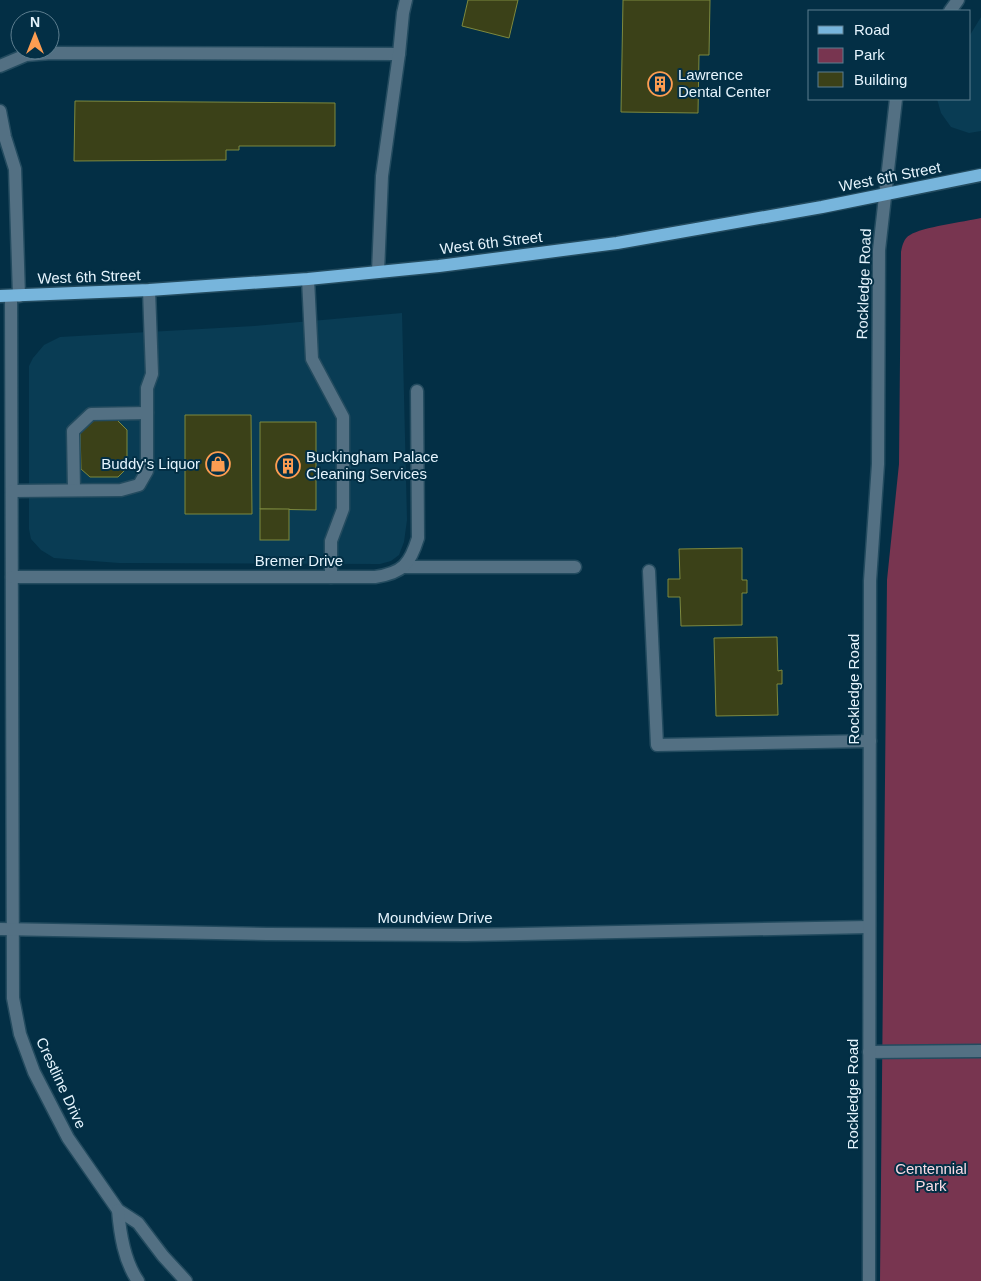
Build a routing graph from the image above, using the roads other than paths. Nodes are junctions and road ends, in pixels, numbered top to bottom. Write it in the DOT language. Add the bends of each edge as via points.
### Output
graph roads {
  1 [pos="406,0"];
  2 [pos="399,54"];
  3 [pos="0,66"];
  4 [pos="896,100"];
  5 [pos="0,111"];
  6 [pos="981,175"];
  7 [pos="885,195"];
  8 [pos="378,272"];
  9 [pos="308,278"];
  10 [pos="149,290"];
  11 [pos="10,296"];
  12 [pos="417,391"];
  13 [pos="147,413"];
  14 [pos="6,449"];
  15 [pos="74,490"];
  16 [pos="12,491"];
  17 [pos="404,567"];
  18 [pos="575,567"];
  19 [pos="649,571"];
  20 [pos="12,577"];
  21 [pos="331,577"];
  22 [pos="6,692"];
  23 [pos="870,741"];
  24 [pos="869,927"];
  25 [pos="6,929"];
  26 [pos="981,1051"];
  27 [pos="869,1052"];
  28 [pos="118,1210"];
  29 [pos="138,1281"];
  30 [pos="186,1281"];
  31 [pos="869,1281"];
  1 -- 2 [label="street"];
  2 -- 3 [label="street" via="50,53 26,55"];
  2 -- 8 [label="street" via="382,176"];
  4 -- 7 [label="street, Rockledge Road"];
  5 -- 11 [label="street, Crestline Drive" via="15,169"];
  6 -- 7 [label="main road, West 6th Street"];
  7 -- 8 [label="main road, West 6th Street" via="618,243"];
  7 -- 23 [label="street, Rockledge Road" via="879,250 878,464 870,581"];
  8 -- 9 [label="main road, West 6th Street"];
  9 -- 10 [label="main road, West 6th Street"];
  9 -- 21 [label="street" via="312,359 343,417 343,508 331,541"];
  10 -- 11 [label="main road, West 6th Street"];
  10 -- 13 [label="street" via="152,374 147,388"];
  11 -- 14 [label="street, Crestline Drive"];
  12 -- 17 [label="street" via="418,538 413,555"];
  13 -- 15 [label="street" via="147,471 139,485 121,490"];
  13 -- 15 [label="street" via="91,414 73,430"];
  14 -- 16 [label="street, Crestline Drive"];
  15 -- 16 [label="street"];
  16 -- 20 [label="street, Crestline Drive"];
  17 -- 18 [label="street"];
  17 -- 21 [label="street, Bremer Drive" via="382,576"];
  19 -- 23 [label="street" via="657,745"];
  20 -- 21 [label="street, Bremer Drive"];
  20 -- 22 [label="street, Crestline Drive"];
  22 -- 25 [label="street, Crestline Drive"];
  23 -- 24 [label="street, Rockledge Road"];
  24 -- 25 [label="street, Moundview Drive" via="466,935"];
  24 -- 27 [label="street, Rockledge Road"];
  25 -- 28 [label="street, Crestline Drive" via="20,1034 34,1072 68,1138"];
  26 -- 27 [label="street"];
  27 -- 31 [label="street, Rockledge Road"];
  28 -- 29 [label="street, Crestline Drive" via="129,1263"];
  28 -- 30 [label="street, Crestline Drive" via="138,1222 167,1262"];
}
